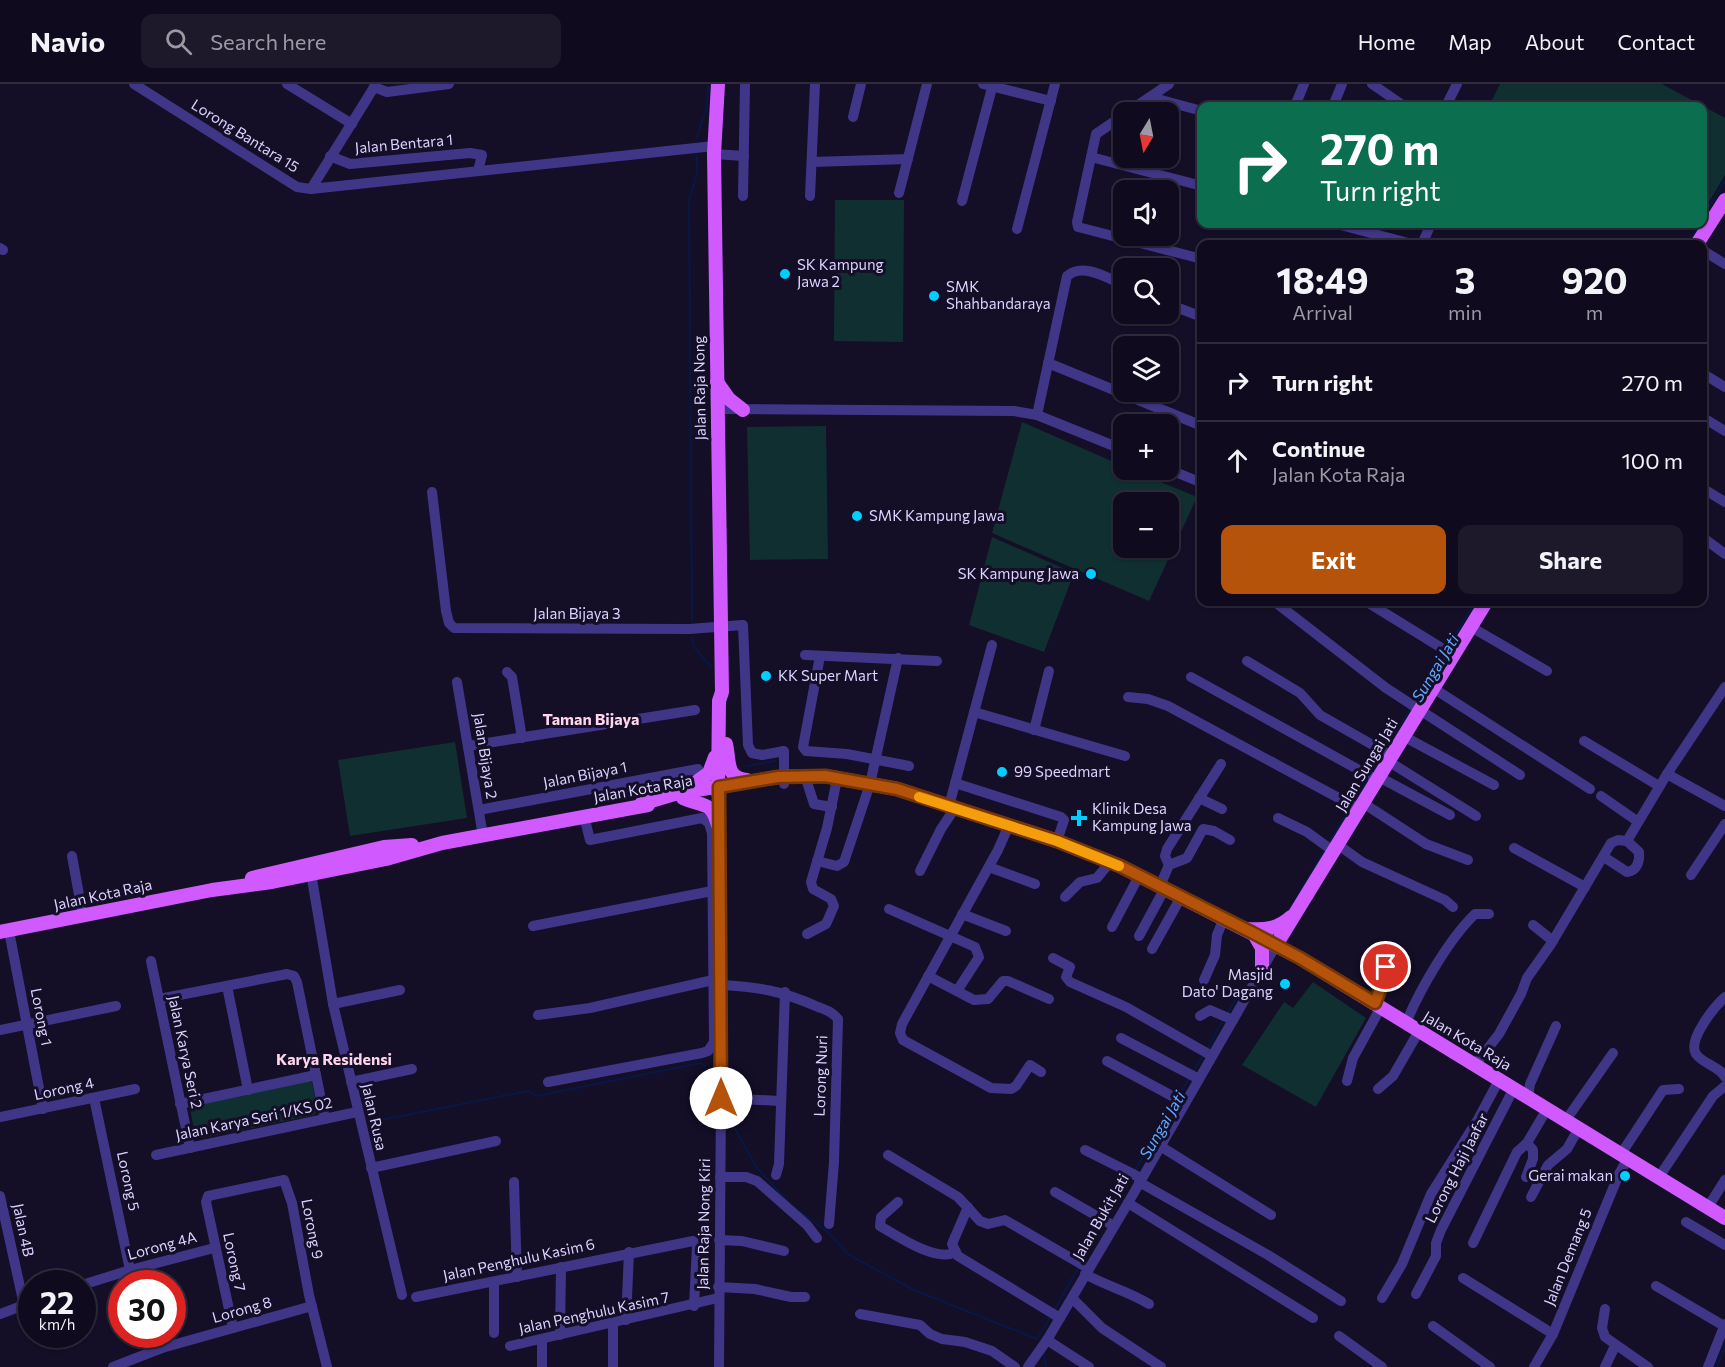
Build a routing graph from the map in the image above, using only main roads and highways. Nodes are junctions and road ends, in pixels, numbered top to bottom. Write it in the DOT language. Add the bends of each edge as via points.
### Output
graph roads {
  1 [pos="718,84"];
  2 [pos="1725,200"];
  3 [pos="1700,240"];
  4 [pos="716,380"];
  5 [pos="743,410"];
  6 [pos="1483,606"];
  7 [pos="722,744"];
  8 [pos="834,778"];
  9 [pos="756,781"];
  10 [pos="784,781"];
  11 [pos="722,789"];
  12 [pos="681,796"];
  13 [pos="718,825"];
  14 [pos="1297,910"];
  15 [pos="1249,931"];
  16 [pos="7,936"];
  17 [pos="1276,945"];
  18 [pos="1300,958"];
  19 [pos="1262,972"];
  20 [pos="1725,1218"];
  1 -- 4 [label="main road, Jalan Raja Nong" via="714,150"];
  2 -- 3 [label="main road"];
  4 -- 5 [label="main road" via="729,399"];
  4 -- 7 [label="main road, Jalan Raja Nong" via="722,692 726,702"];
  6 -- 14 [label="main road, Jalan Sungai Jati" via="1449,652 1433,688 1415,707 1403,736 1331,847"];
  7 -- 9 [label="main road" via="732,775"];
  7 -- 11 [label="main road, Jalan Raja Nong"];
  7 -- 12 [label="main road" via="709,773"];
  8 -- 10 [label="main road"];
  8 -- 10 [label="main road, Jalan Kota Raja"];
  8 -- 15 [label="main road, Jalan Kota Raja" via="952,807 1057,841 1110,862"];
  9 -- 10 [label="main road"];
  9 -- 11 [label="main road"];
  10 -- 11 [label="main road, Jalan Kota Raja"];
  11 -- 12 [label="main road, Jalan Kota Raja"];
  12 -- 13 [label="main road" via="708,806 715,812"];
  12 -- 16 [label="main road, Jalan Kota Raja" via="442,843 386,859 310,868"];
  14 -- 15 [label="main road" via="1283,925"];
  14 -- 17 [label="main road, Jalan Sungai Jati"];
  14 -- 18 [label="main road" via="1290,941"];
  15 -- 17 [label="main road, Jalan Kota Raja"];
  15 -- 19 [label="main road" via="1262,948"];
  17 -- 18 [label="main road, Jalan Kota Raja"];
  18 -- 20 [label="main road, Jalan Kota Raja"];
}
